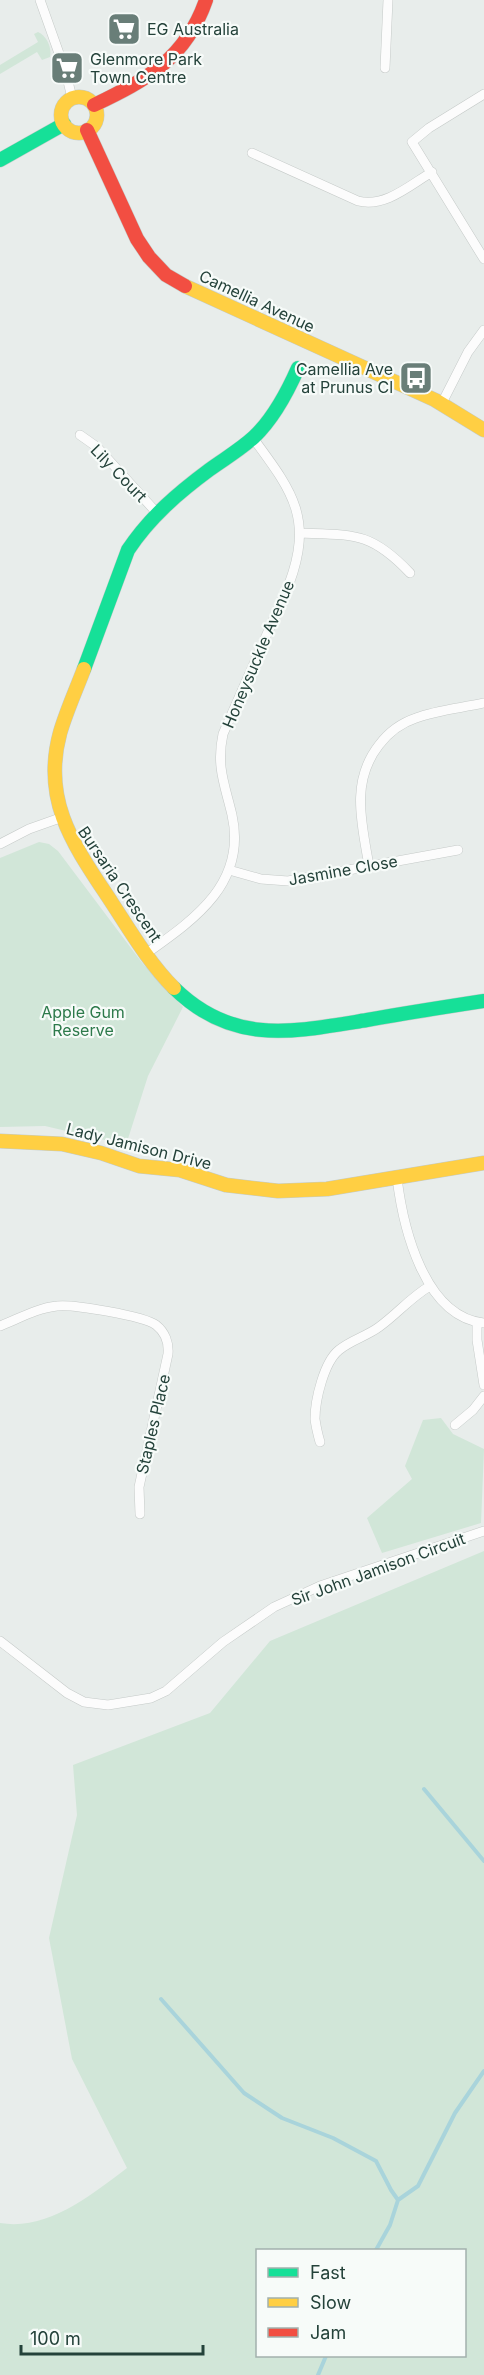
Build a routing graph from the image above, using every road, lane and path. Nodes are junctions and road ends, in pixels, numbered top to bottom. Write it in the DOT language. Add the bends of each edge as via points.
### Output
graph roads {
  1 [pos="40,0"];
  2 [pos="206,0"];
  3 [pos="388,0"];
  4 [pos="386,68"];
  5 [pos="484,94"];
  6 [pos="72,98"];
  7 [pos="94,105"];
  8 [pos="64,124"];
  9 [pos="87,130"];
  10 [pos="252,153"];
  11 [pos="0,160"];
  12 [pos="432,172"];
  13 [pos="484,258"];
  14 [pos="484,330"];
  15 [pos="298,368"];
  16 [pos="442,403"];
  17 [pos="484,430"];
  18 [pos="80,435"];
  19 [pos="253,438"];
  20 [pos="157,513"];
  21 [pos="300,533"];
  22 [pos="410,573"];
  23 [pos="484,703"];
  24 [pos="60,818"];
  25 [pos="0,844"];
  26 [pos="458,850"];
  27 [pos="369,866"];
  28 [pos="229,870"];
  29 [pos="147,953"];
  30 [pos="484,1001"];
  31 [pos="0,1141"];
  32 [pos="484,1163"];
  33 [pos="397,1178"];
  34 [pos="430,1286"];
  35 [pos="480,1323"];
  36 [pos="0,1326"];
  37 [pos="174,1328"];
  38 [pos="164,1334"];
  39 [pos="484,1385"];
  40 [pos="484,1396"];
  41 [pos="455,1425"];
  42 [pos="320,1442"];
  43 [pos="140,1514"];
  44 [pos="484,1531"];
  45 [pos="0,1641"];
  1 -- 6 [label="street"];
  2 -- 7 [label="street" via="192,34 172,60"];
  3 -- 4 [label="street"];
  5 -- 12 [label="street" via="412,142"];
  6 -- 7 [label="street" via="82,97"];
  6 -- 8 [label="street" via="61,112"];
  7 -- 9 [label="street" via="97,117"];
  8 -- 9 [label="street" via="73,132"];
  8 -- 11 [label="street"];
  9 -- 16 [label="street, Camellia Avenue" via="137,239 166,274 212,300"];
  10 -- 12 [label="street" via="370,204 385,200"];
  12 -- 13 [label="street"];
  14 -- 16 [label="street"];
  15 -- 19 [label="street, Bursaria Crescent" via="275,414"];
  16 -- 17 [label="street, Camellia Avenue"];
  18 -- 20 [label="street, Lily Court" via="97,447"];
  19 -- 20 [label="street, Bursaria Crescent"];
  19 -- 21 [label="street, Honeysuckle Avenue" via="289,490"];
  20 -- 24 [label="street, Bursaria Crescent" via="137,535 124,559 60,734 55,782"];
  21 -- 22 [label="street" via="364,538 389,551"];
  21 -- 28 [label="street, Honeysuckle Avenue" via="293,573 223,734 221,775 234,831"];
  23 -- 27 [label="street" via="412,719 392,732 375,751 364,772 360,792"];
  24 -- 25 [label="street"];
  24 -- 29 [label="street, Bursaria Crescent" via="76,850"];
  26 -- 27 [label="street, Jasmine Close"];
  27 -- 28 [label="street, Jasmine Close" via="280,881"];
  28 -- 29 [label="street, Honeysuckle Avenue" via="202,912"];
  29 -- 30 [label="street, Bursaria Crescent" via="192,1005 224,1023 258,1032 295,1032"];
  31 -- 33 [label="street, Lady Jamison Drive" via="62,1144 139,1166 180,1170 226,1185 261,1190 327,1189"];
  32 -- 33 [label="street, Lady Jamison Drive"];
  33 -- 34 [label="street" via="404,1222"];
  34 -- 35 [label="street" via="452,1312"];
  34 -- 42 [label="street" via="378,1328 341,1348 330,1360 316,1411"];
  35 -- 39 [label="street" via="477,1340"];
  36 -- 38 [label="street" via="48,1307 70,1305 148,1321"];
  37 -- 38 [label="street"];
  38 -- 43 [label="street, Staples Place" via="168,1354 139,1487"];
  40 -- 41 [label="street"];
  44 -- 45 [label="street, Sir John Jamison Circuit" via="283,1602 244,1626 171,1687 151,1698 108,1705 84,1702 66,1694"];
}
